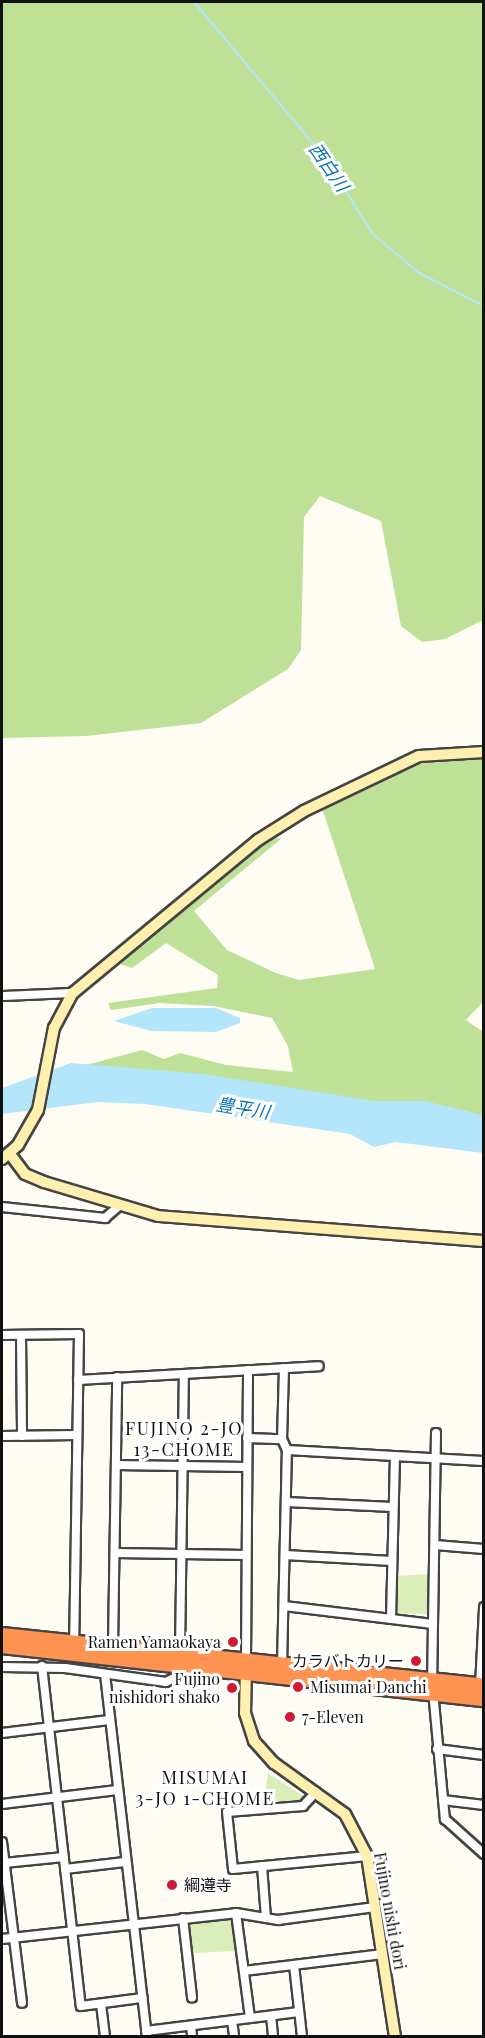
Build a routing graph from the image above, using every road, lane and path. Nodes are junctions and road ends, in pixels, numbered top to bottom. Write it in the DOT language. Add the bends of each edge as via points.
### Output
graph roads {
  1 [pos="483,752"];
  2 [pos="73,993"];
  3 [pos="2,996"];
  4 [pos="10,1153"];
  5 [pos="119,1206"];
  6 [pos="2,1207"];
  7 [pos="483,1241"];
  8 [pos="2,1335"];
  9 [pos="21,1335"];
  10 [pos="319,1366"];
  11 [pos="284,1368"];
  12 [pos="248,1370"];
  13 [pos="184,1374"];
  14 [pos="117,1377"];
  15 [pos="78,1380"];
  16 [pos="436,1433"];
  17 [pos="76,1435"];
  18 [pos="2,1436"];
  19 [pos="22,1436"];
  20 [pos="247,1438"];
  21 [pos="282,1439"];
  22 [pos="287,1450"];
  23 [pos="395,1456"];
  24 [pos="437,1458"];
  25 [pos="483,1461"];
  26 [pos="116,1464"];
  27 [pos="183,1466"];
  28 [pos="247,1467"];
  29 [pos="286,1502"];
  30 [pos="393,1507"];
  31 [pos="435,1545"];
  32 [pos="483,1548"];
  33 [pos="116,1553"];
  34 [pos="182,1554"];
  35 [pos="246,1555"];
  36 [pos="285,1555"];
  37 [pos="392,1561"];
  38 [pos="284,1606"];
  39 [pos="483,1607"];
  40 [pos="390,1619"];
  41 [pos="433,1624"];
  42 [pos="2,1635"];
  43 [pos="74,1642"];
  44 [pos="2,1646"];
  45 [pos="113,1646"];
  46 [pos="184,1658"];
  47 [pos="42,1666"];
  48 [pos="2,1667"];
  49 [pos="246,1667"];
  50 [pos="282,1671"];
  51 [pos="105,1674"];
  52 [pos="432,1687"];
  53 [pos="482,1692"];
  54 [pos="109,1720"];
  55 [pos="50,1727"];
  56 [pos="2,1733"];
  57 [pos="437,1749"];
  58 [pos="483,1755"];
  59 [pos="117,1790"];
  60 [pos="316,1792"];
  61 [pos="57,1798"];
  62 [pos="443,1800"];
  63 [pos="2,1804"];
  64 [pos="483,1805"];
  65 [pos="2,1842"];
  66 [pos="483,1854"];
  67 [pos="367,1856"];
  68 [pos="64,1857"];
  69 [pos="125,1862"];
  70 [pos="4,1863"];
  71 [pos="262,1866"];
  72 [pos="65,1869"];
  73 [pos="375,1907"];
  74 [pos="236,1913"];
  75 [pos="183,1918"];
  76 [pos="266,1918"];
  77 [pos="132,1924"];
  78 [pos="72,1931"];
  79 [pos="14,1937"];
  80 [pos="2,1939"];
  81 [pos="383,1954"];
  82 [pos="294,1965"];
  83 [pos="244,1971"];
  84 [pos="192,1996"];
  85 [pos="142,1998"];
  86 [pos="22,2003"];
  87 [pos="101,2004"];
  88 [pos="299,2012"];
  89 [pos="271,2016"];
  90 [pos="250,2018"];
  91 [pos="232,2020"];
  92 [pos="190,2026"];
  93 [pos="146,2034"];
  94 [pos="105,2037"];
  95 [pos="192,2037"];
  96 [pos="234,2037"];
  97 [pos="273,2037"];
  98 [pos="302,2037"];
  99 [pos="395,2037"];
  1 -- 2 [label="street" via="413,758 304,811 258,840"];
  2 -- 3 [label="street"];
  2 -- 4 [label="street" via="50,1048 38,1110"];
  4 -- 5 [label="street" via="25,1174"];
  5 -- 6 [label="street" via="105,1218"];
  5 -- 7 [label="street" via="181,1220"];
  8 -- 9 [label="street"];
  9 -- 15 [label="street" via="79,1334"];
  9 -- 19 [label="street"];
  10 -- 11 [label="street"];
  11 -- 12 [label="street"];
  11 -- 21 [label="street"];
  12 -- 13 [label="street"];
  12 -- 20 [label="street"];
  13 -- 14 [label="street"];
  13 -- 27 [label="street"];
  14 -- 15 [label="street"];
  14 -- 26 [label="street"];
  15 -- 17 [label="street"];
  16 -- 24 [label="street"];
  17 -- 19 [label="street"];
  17 -- 43 [label="street"];
  18 -- 19 [label="street"];
  20 -- 21 [label="street"];
  20 -- 28 [label="street"];
  21 -- 22 [label="street"];
  22 -- 23 [label="street"];
  22 -- 29 [label="street"];
  23 -- 24 [label="street"];
  23 -- 30 [label="street"];
  24 -- 25 [label="street"];
  24 -- 31 [label="street"];
  26 -- 27 [label="street"];
  26 -- 33 [label="street"];
  27 -- 28 [label="street"];
  27 -- 34 [label="street"];
  28 -- 35 [label="street"];
  29 -- 30 [label="street"];
  29 -- 36 [label="street"];
  30 -- 37 [label="street"];
  31 -- 32 [label="street"];
  31 -- 41 [label="street"];
  33 -- 34 [label="street"];
  33 -- 45 [label="street"];
  34 -- 35 [label="street"];
  34 -- 46 [label="street"];
  35 -- 49 [label="street"];
  36 -- 37 [label="street"];
  36 -- 38 [label="street"];
  37 -- 40 [label="street"];
  38 -- 40 [label="street"];
  38 -- 50 [label="street"];
  39 -- 53 [label="street"];
  40 -- 41 [label="street"];
  41 -- 52 [label="street"];
  42 -- 43 [label="highway"];
  43 -- 45 [label="highway"];
  44 -- 46 [label="highway"];
  45 -- 46 [label="highway"];
  46 -- 49 [label="highway"];
  46 -- 51 [label="street" via="182,1674 166,1682"];
  47 -- 48 [label="street"];
  47 -- 51 [label="street"];
  47 -- 55 [label="street"];
  49 -- 50 [label="highway"];
  49 -- 60 [label="street, Fujino nishi dori" via="244,1713 254,1741 274,1763"];
  50 -- 52 [label="highway"];
  51 -- 54 [label="street"];
  52 -- 53 [label="highway"];
  52 -- 57 [label="street"];
  54 -- 55 [label="street"];
  54 -- 59 [label="street"];
  55 -- 56 [label="street"];
  55 -- 61 [label="street"];
  57 -- 58 [label="street"];
  57 -- 62 [label="street"];
  59 -- 61 [label="street"];
  59 -- 69 [label="street"];
  60 -- 67 [label="street, Fujino nishi dori" via="345,1814"];
  60 -- 71 [label="street" via="303,1806 227,1812 233,1869"];
  61 -- 63 [label="street"];
  61 -- 68 [label="street"];
  62 -- 64 [label="street"];
  62 -- 66 [label="street" via="445,1819"];
  65 -- 70 [label="street"];
  67 -- 71 [label="street"];
  67 -- 73 [label="street, Fujino nishi dori"];
  68 -- 70 [label="street"];
  68 -- 72 [label="street"];
  69 -- 72 [label="street"];
  69 -- 77 [label="street"];
  70 -- 79 [label="street"];
  71 -- 76 [label="street"];
  72 -- 78 [label="street"];
  73 -- 76 [label="street"];
  73 -- 81 [label="street, Fujino nishi dori"];
  74 -- 75 [label="street"];
  74 -- 76 [label="street"];
  74 -- 83 [label="street"];
  75 -- 77 [label="street"];
  75 -- 84 [label="street"];
  77 -- 78 [label="street"];
  77 -- 85 [label="street"];
  78 -- 79 [label="street"];
  78 -- 87 [label="street" via="81,2006"];
  79 -- 80 [label="street"];
  79 -- 86 [label="street"];
  81 -- 82 [label="street"];
  81 -- 99 [label="street, Fujino nishi dori"];
  82 -- 83 [label="street"];
  82 -- 88 [label="street"];
  83 -- 90 [label="street"];
  85 -- 87 [label="street"];
  85 -- 93 [label="street"];
  87 -- 94 [label="street"];
  88 -- 89 [label="street"];
  88 -- 98 [label="street"];
  89 -- 90 [label="street"];
  89 -- 97 [label="street"];
  90 -- 91 [label="street"];
  91 -- 92 [label="street"];
  91 -- 96 [label="street"];
  92 -- 93 [label="street"];
  92 -- 95 [label="street"];
}
